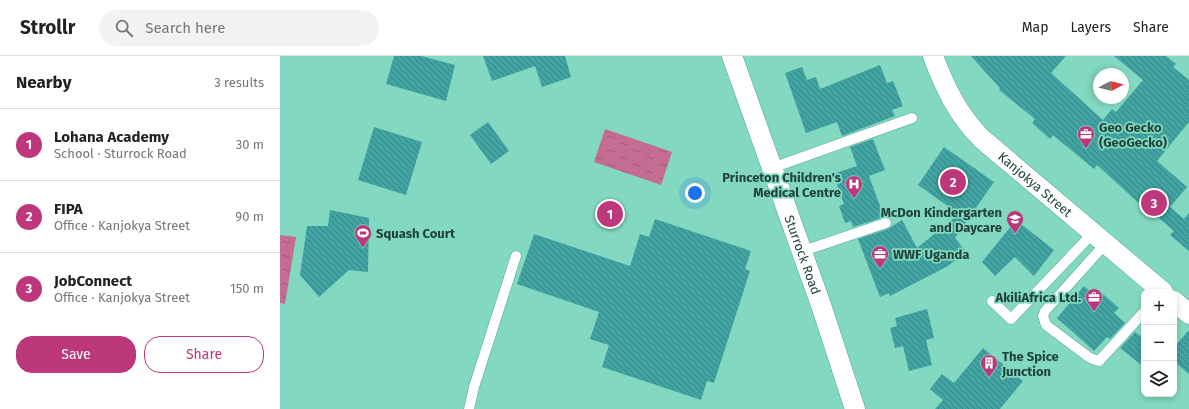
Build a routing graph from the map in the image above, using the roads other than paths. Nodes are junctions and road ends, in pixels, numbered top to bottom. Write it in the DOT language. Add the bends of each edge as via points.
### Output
graph roads {
  1 [pos="732,56"];
  2 [pos="933,56"];
  3 [pos="912,118"];
  4 [pos="772,168"];
  5 [pos="886,223"];
  6 [pos="1099,238"];
  7 [pos="802,252"];
  8 [pos="516,256"];
  9 [pos="1159,289"];
  10 [pos="992,301"];
  11 [pos="1177,304"];
  12 [pos="1189,314"];
  13 [pos="1141,315"];
  14 [pos="469,409"];
  15 [pos="855,409"];
  1 -- 4 [label="street, Sturrock Road"];
  2 -- 6 [label="street, Kanjokya Street" via="946,91 967,124"];
  3 -- 4 [label="lane"];
  4 -- 7 [label="street, Sturrock Road"];
  5 -- 7 [label="lane"];
  6 -- 9 [label="street, Kanjokya Street"];
  6 -- 10 [label="lane" via="1012,319"];
  6 -- 13 [label="lane" via="1045,311 1043,316 1046,325 1090,358 1099,361"];
  7 -- 15 [label="street, Sturrock Road"];
  8 -- 14 [label="lane"];
  11 -- 12 [label="street"];
}
